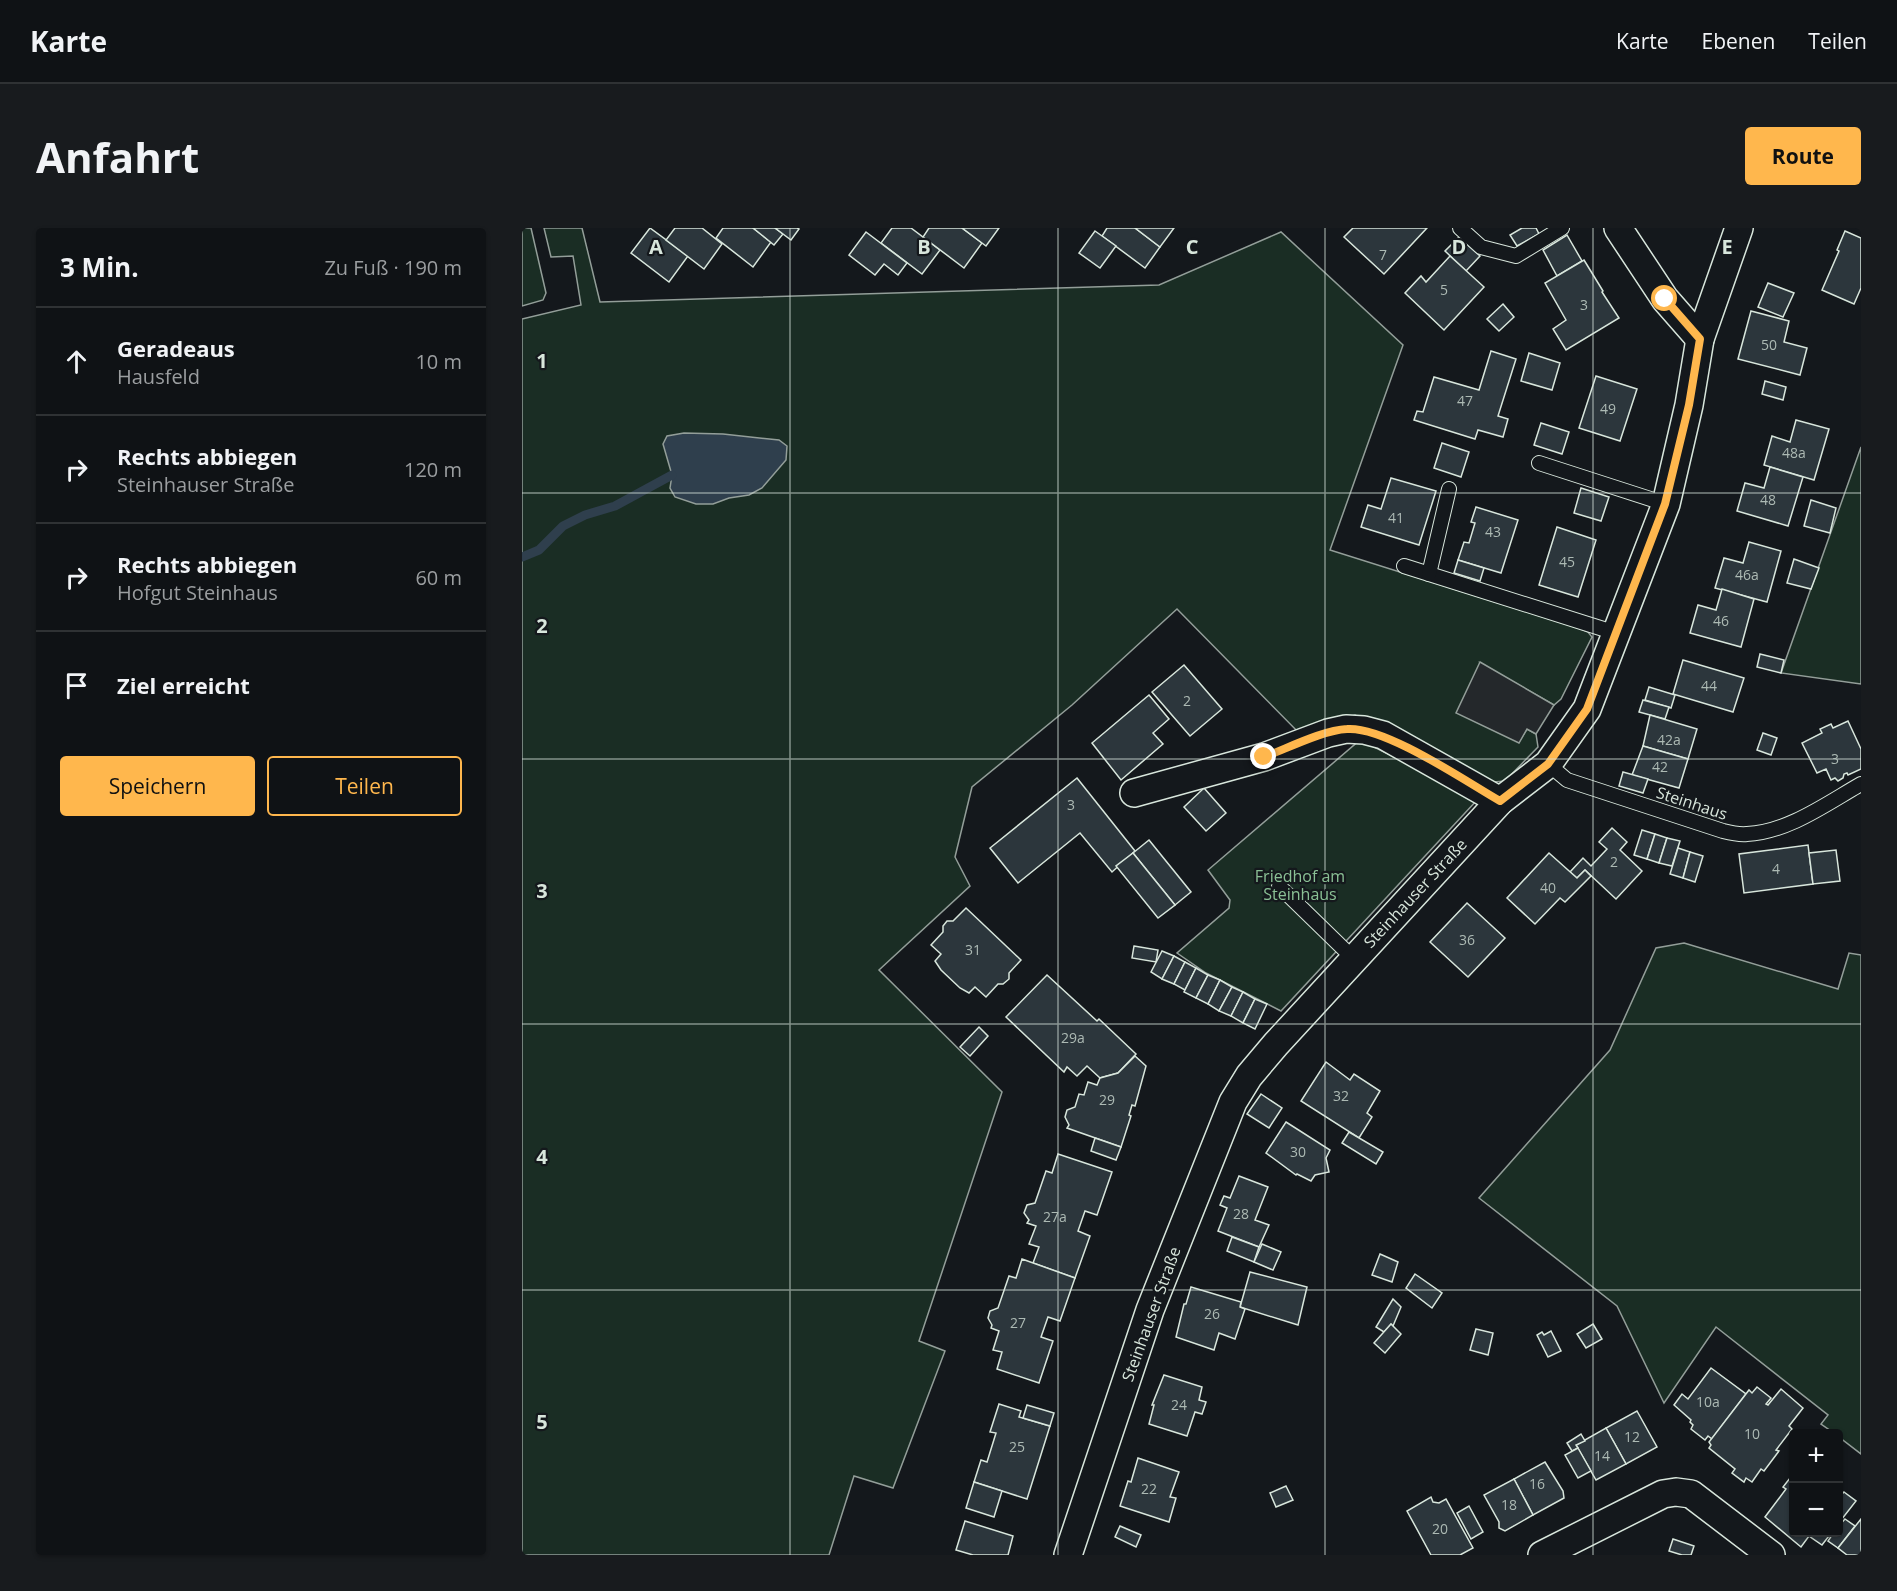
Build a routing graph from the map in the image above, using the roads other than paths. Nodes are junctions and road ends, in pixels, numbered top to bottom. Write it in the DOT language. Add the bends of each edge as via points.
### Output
graph roads {
  1 [pos="1460,228"];
  2 [pos="1562,228"];
  3 [pos="1618,228"];
  4 [pos="1739,228"];
  5 [pos="1700,339"];
  6 [pos="1539,463"];
  7 [pos="1449,489"];
  8 [pos="1665,504"];
  9 [pos="1404,566"];
  10 [pos="1429,574"];
  11 [pos="1616,633"];
  12 [pos="1548,764"];
  13 [pos="1861,784"];
  14 [pos="1134,793"];
  15 [pos="1500,801"];
  16 [pos="1279,886"];
  17 [pos="1354,959"];
  18 [pos="1068,1555"];
  19 [pos="1542,1555"];
  20 [pos="1771,1555"];
  1 -- 2 [label="lane" via="1480,247 1516,256"];
  3 -- 5 [label="street" via="1665,299"];
  4 -- 5 [label="street, Steinhauser Straße"];
  5 -- 8 [label="street, Steinhauser Straße"];
  6 -- 8 [label="lane"];
  7 -- 10 [label="lane"];
  8 -- 11 [label="street, Steinhauser Straße"];
  9 -- 10 [label="lane"];
  10 -- 11 [label="lane"];
  11 -- 12 [label="street, Steinhauser Straße" via="1587,709"];
  12 -- 13 [label="lane, Steinhaus" via="1567,780 1745,835 1772,830 1803,817"];
  12 -- 15 [label="street, Steinhauser Straße"];
  14 -- 15 [label="street" via="1264,757 1346,729 1383,735"];
  15 -- 17 [label="street, Steinhauser Straße"];
  16 -- 17 [label="lane"];
  17 -- 18 [label="street, Steinhauser Straße" via="1276,1044 1233,1102 1150,1310"];
  19 -- 20 [label="street" via="1663,1494 1676,1492 1691,1494"];
}
